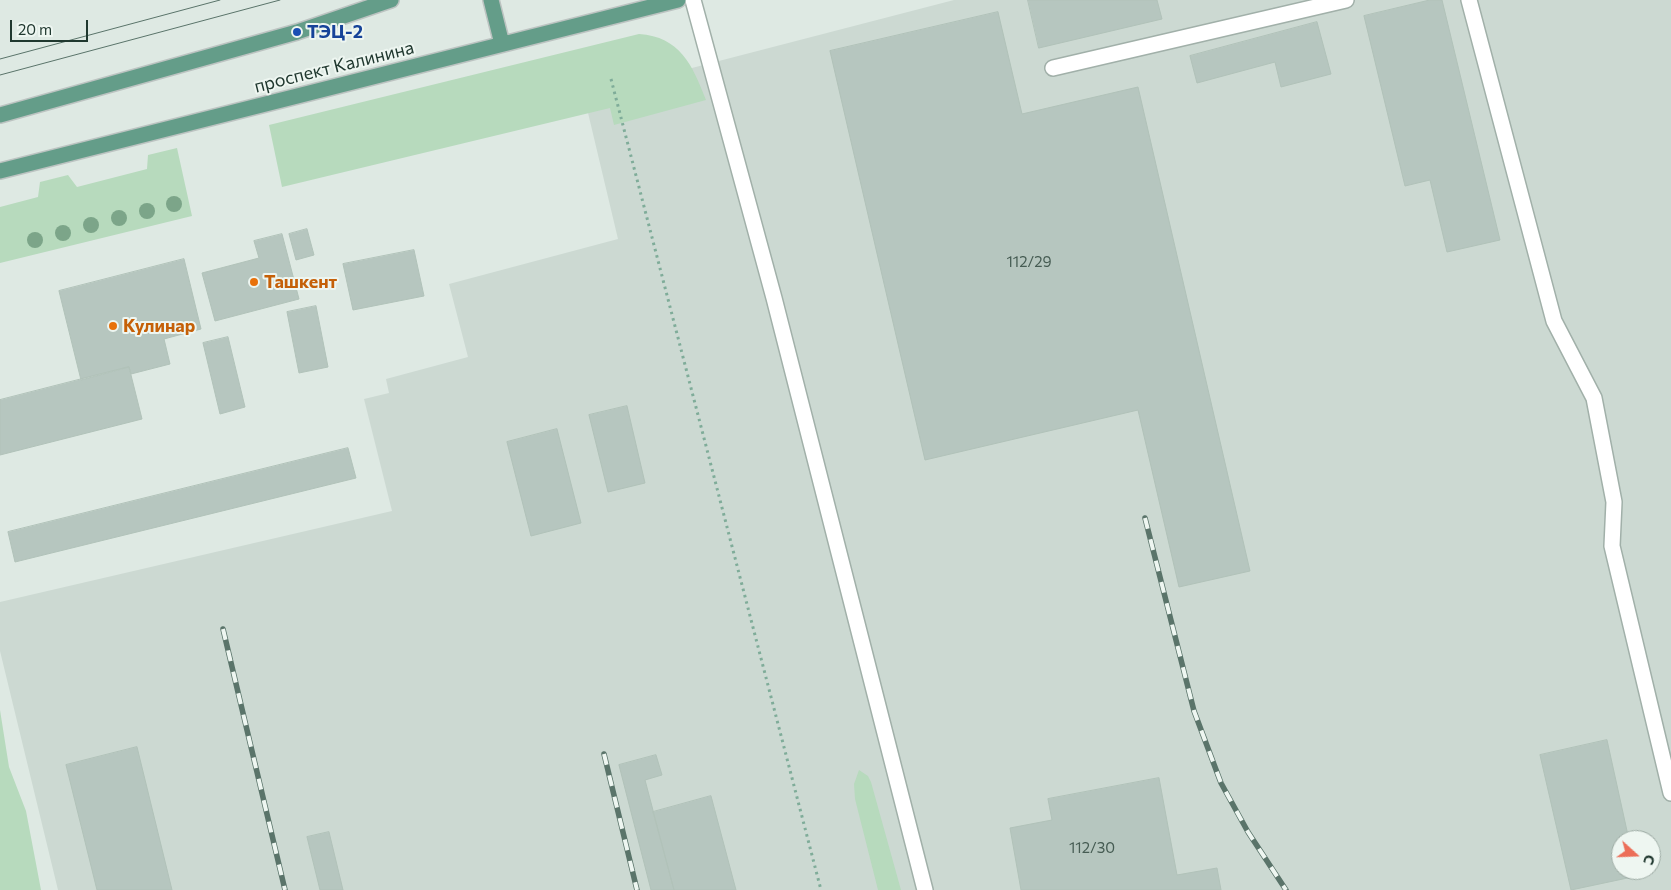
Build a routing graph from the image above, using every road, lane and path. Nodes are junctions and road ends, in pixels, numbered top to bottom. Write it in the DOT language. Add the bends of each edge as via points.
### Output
graph roads {
  1 [pos="391,0"];
  2 [pos="491,0"];
  3 [pos="678,0"];
  4 [pos="694,0"];
  5 [pos="1346,0"];
  6 [pos="1468,0"];
  7 [pos="502,44"];
  8 [pos="1052,68"];
  9 [pos="610,80"];
  10 [pos="0,115"];
  11 [pos="0,171"];
  12 [pos="1671,792"];
  13 [pos="821,890"];
  14 [pos="925,890"];
  1 -- 10 [label="main road" via="297,32"];
  2 -- 7 [label="main road"];
  3 -- 7 [label="main road, проспект Калинина"];
  4 -- 14 [label="lane" via="774,298"];
  5 -- 8 [label="lane"];
  6 -- 12 [label="lane" via="1554,321 1594,398 1614,502 1612,546"];
  7 -- 11 [label="main road, проспект Калинина"];
  9 -- 13 [label="path"];
}
